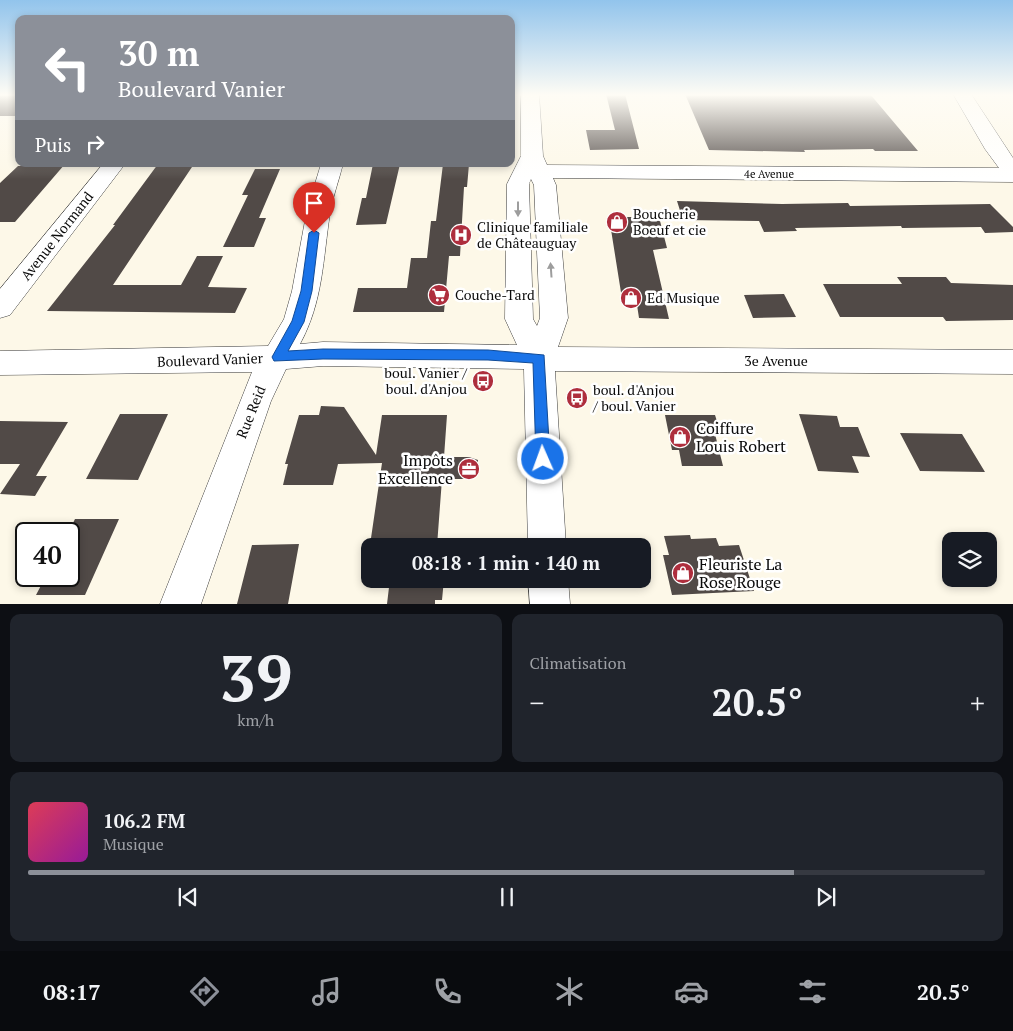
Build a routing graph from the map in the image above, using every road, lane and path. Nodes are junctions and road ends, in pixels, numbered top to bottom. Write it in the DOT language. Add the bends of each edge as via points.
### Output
graph roads {
  1 [pos="531,122"];
  2 [pos="979,122"];
  3 [pos="532,166"];
  4 [pos="112,167"];
  5 [pos="331,167"];
  6 [pos="1013,173"];
  7 [pos="0,308"];
  8 [pos="278,357"];
  9 [pos="539,358"];
  10 [pos="1013,362"];
  11 [pos="0,363"];
  12 [pos="547,538"];
  13 [pos="549,588"];
  14 [pos="180,604"];
  15 [pos="550,604"];
  1 -- 3 [label="street"];
  2 -- 6 [label="street"];
  3 -- 6 [label="street, 4e Avenue"];
  9 -- 3 [label="street, one-way" via="554,318 546,185"];
  3 -- 9 [label="street, one-way" via="518,184 519,319"];
  4 -- 7 [label="street, Avenue Normand"];
  5 -- 8 [label="street, Rue Reid" via="319,210 302,307 295,329"];
  8 -- 9 [label="street, Boulevard Vanier" via="323,354"];
  8 -- 11 [label="street, Boulevard Vanier"];
  8 -- 14 [label="street, Rue Reid" via="255,401"];
  9 -- 10 [label="street, 3e Avenue"];
  9 -- 12 [label="street"];
  13 -- 15 [label="street"];
}
